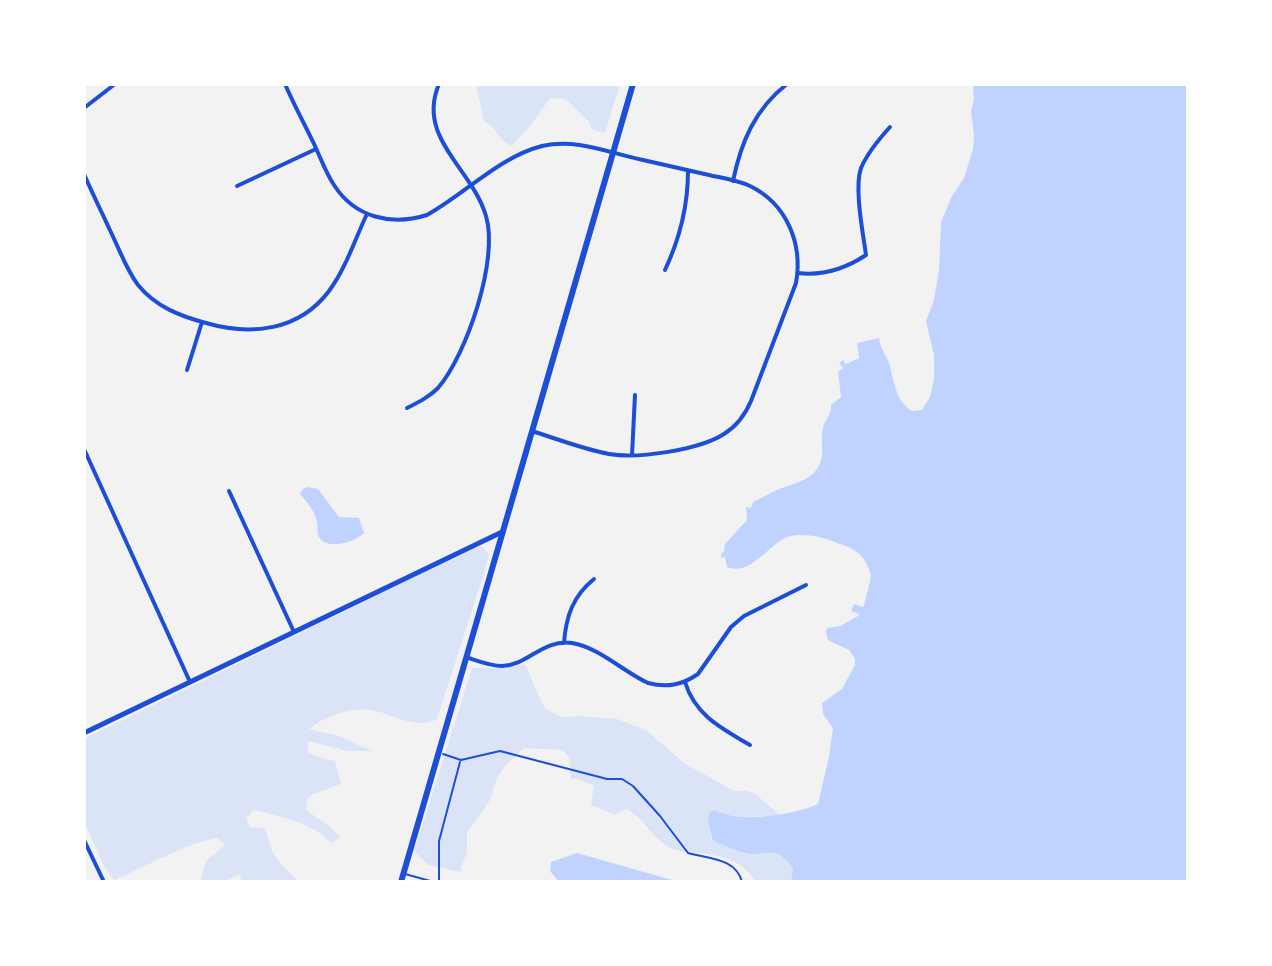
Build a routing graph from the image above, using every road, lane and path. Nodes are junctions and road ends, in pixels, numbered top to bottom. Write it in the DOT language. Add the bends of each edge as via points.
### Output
graph roads {
  1 [pos="115,84"];
  2 [pos="285,84"];
  3 [pos="439,84"];
  4 [pos="633,84"];
  5 [pos="787,84"];
  6 [pos="84,108"];
  7 [pos="890,127"];
  8 [pos="316,149"];
  9 [pos="613,152"];
  10 [pos="688,171"];
  11 [pos="84,174"];
  12 [pos="733,181"];
  13 [pos="472,185"];
  14 [pos="237,186"];
  15 [pos="367,214"];
  16 [pos="665,270"];
  17 [pos="798,273"];
  18 [pos="202,322"];
  19 [pos="187,370"];
  20 [pos="635,395"];
  21 [pos="407,408"];
  22 [pos="532,431"];
  23 [pos="84,449"];
  24 [pos="632,455"];
  25 [pos="229,491"];
  26 [pos="502,532"];
  27 [pos="594,579"];
  28 [pos="806,585"];
  29 [pos="294,632"];
  30 [pos="564,643"];
  31 [pos="466,657"];
  32 [pos="190,682"];
  33 [pos="685,682"];
  34 [pos="84,733"];
  35 [pos="750,745"];
  36 [pos="439,753"];
  37 [pos="461,760"];
  38 [pos="84,840"];
  39 [pos="404,873"];
  40 [pos="104,882"];
  41 [pos="401,882"];
  42 [pos="434,882"];
  43 [pos="439,882"];
  44 [pos="742,882"];
  1 -- 6 [label="street"];
  2 -- 8 [label="street"];
  3 -- 13 [label="street" via="433,108 436,129"];
  4 -- 9 [label="main road"];
  5 -- 12 [label="street" via="749,128"];
  7 -- 17 [label="street" via="860,171 866,255 830,272"];
  8 -- 14 [label="street"];
  8 -- 15 [label="street" via="338,191"];
  9 -- 10 [label="street"];
  9 -- 13 [label="street" via="576,144 543,146"];
  9 -- 22 [label="main road"];
  10 -- 12 [label="street"];
  10 -- 16 [label="street" via="682,223"];
  11 -- 18 [label="street" via="139,285 164,307"];
  12 -- 17 [label="street" via="759,191 784,216 796,241"];
  13 -- 15 [label="street" via="413,219"];
  13 -- 21 [label="street" via="489,228 486,273 456,361 438,387"];
  15 -- 18 [label="street" via="341,271 313,307 269,328 245,330"];
  17 -- 24 [label="street" via="751,401 736,425 712,441"];
  18 -- 19 [label="street"];
  20 -- 24 [label="street"];
  22 -- 24 [label="street" via="599,452"];
  22 -- 26 [label="main road"];
  23 -- 32 [label="street"];
  25 -- 29 [label="street"];
  26 -- 29 [label="street"];
  26 -- 31 [label="main road"];
  27 -- 30 [label="street" via="572,606"];
  28 -- 33 [label="street" via="744,616 704,668"];
  29 -- 32 [label="street"];
  30 -- 31 [label="street" via="509,665"];
  30 -- 33 [label="street" via="590,649 648,683"];
  31 -- 36 [label="main road"];
  32 -- 34 [label="street"];
  33 -- 35 [label="street" via="704,716"];
  36 -- 37 [label="path"];
  36 -- 39 [label="main road"];
  37 -- 43 [label="path" via="439,841"];
  37 -- 44 [label="path" via="500,751 622,779 688,853 734,866"];
  38 -- 40 [label="street"];
  39 -- 41 [label="main road"];
  39 -- 42 [label="lane"];
}
